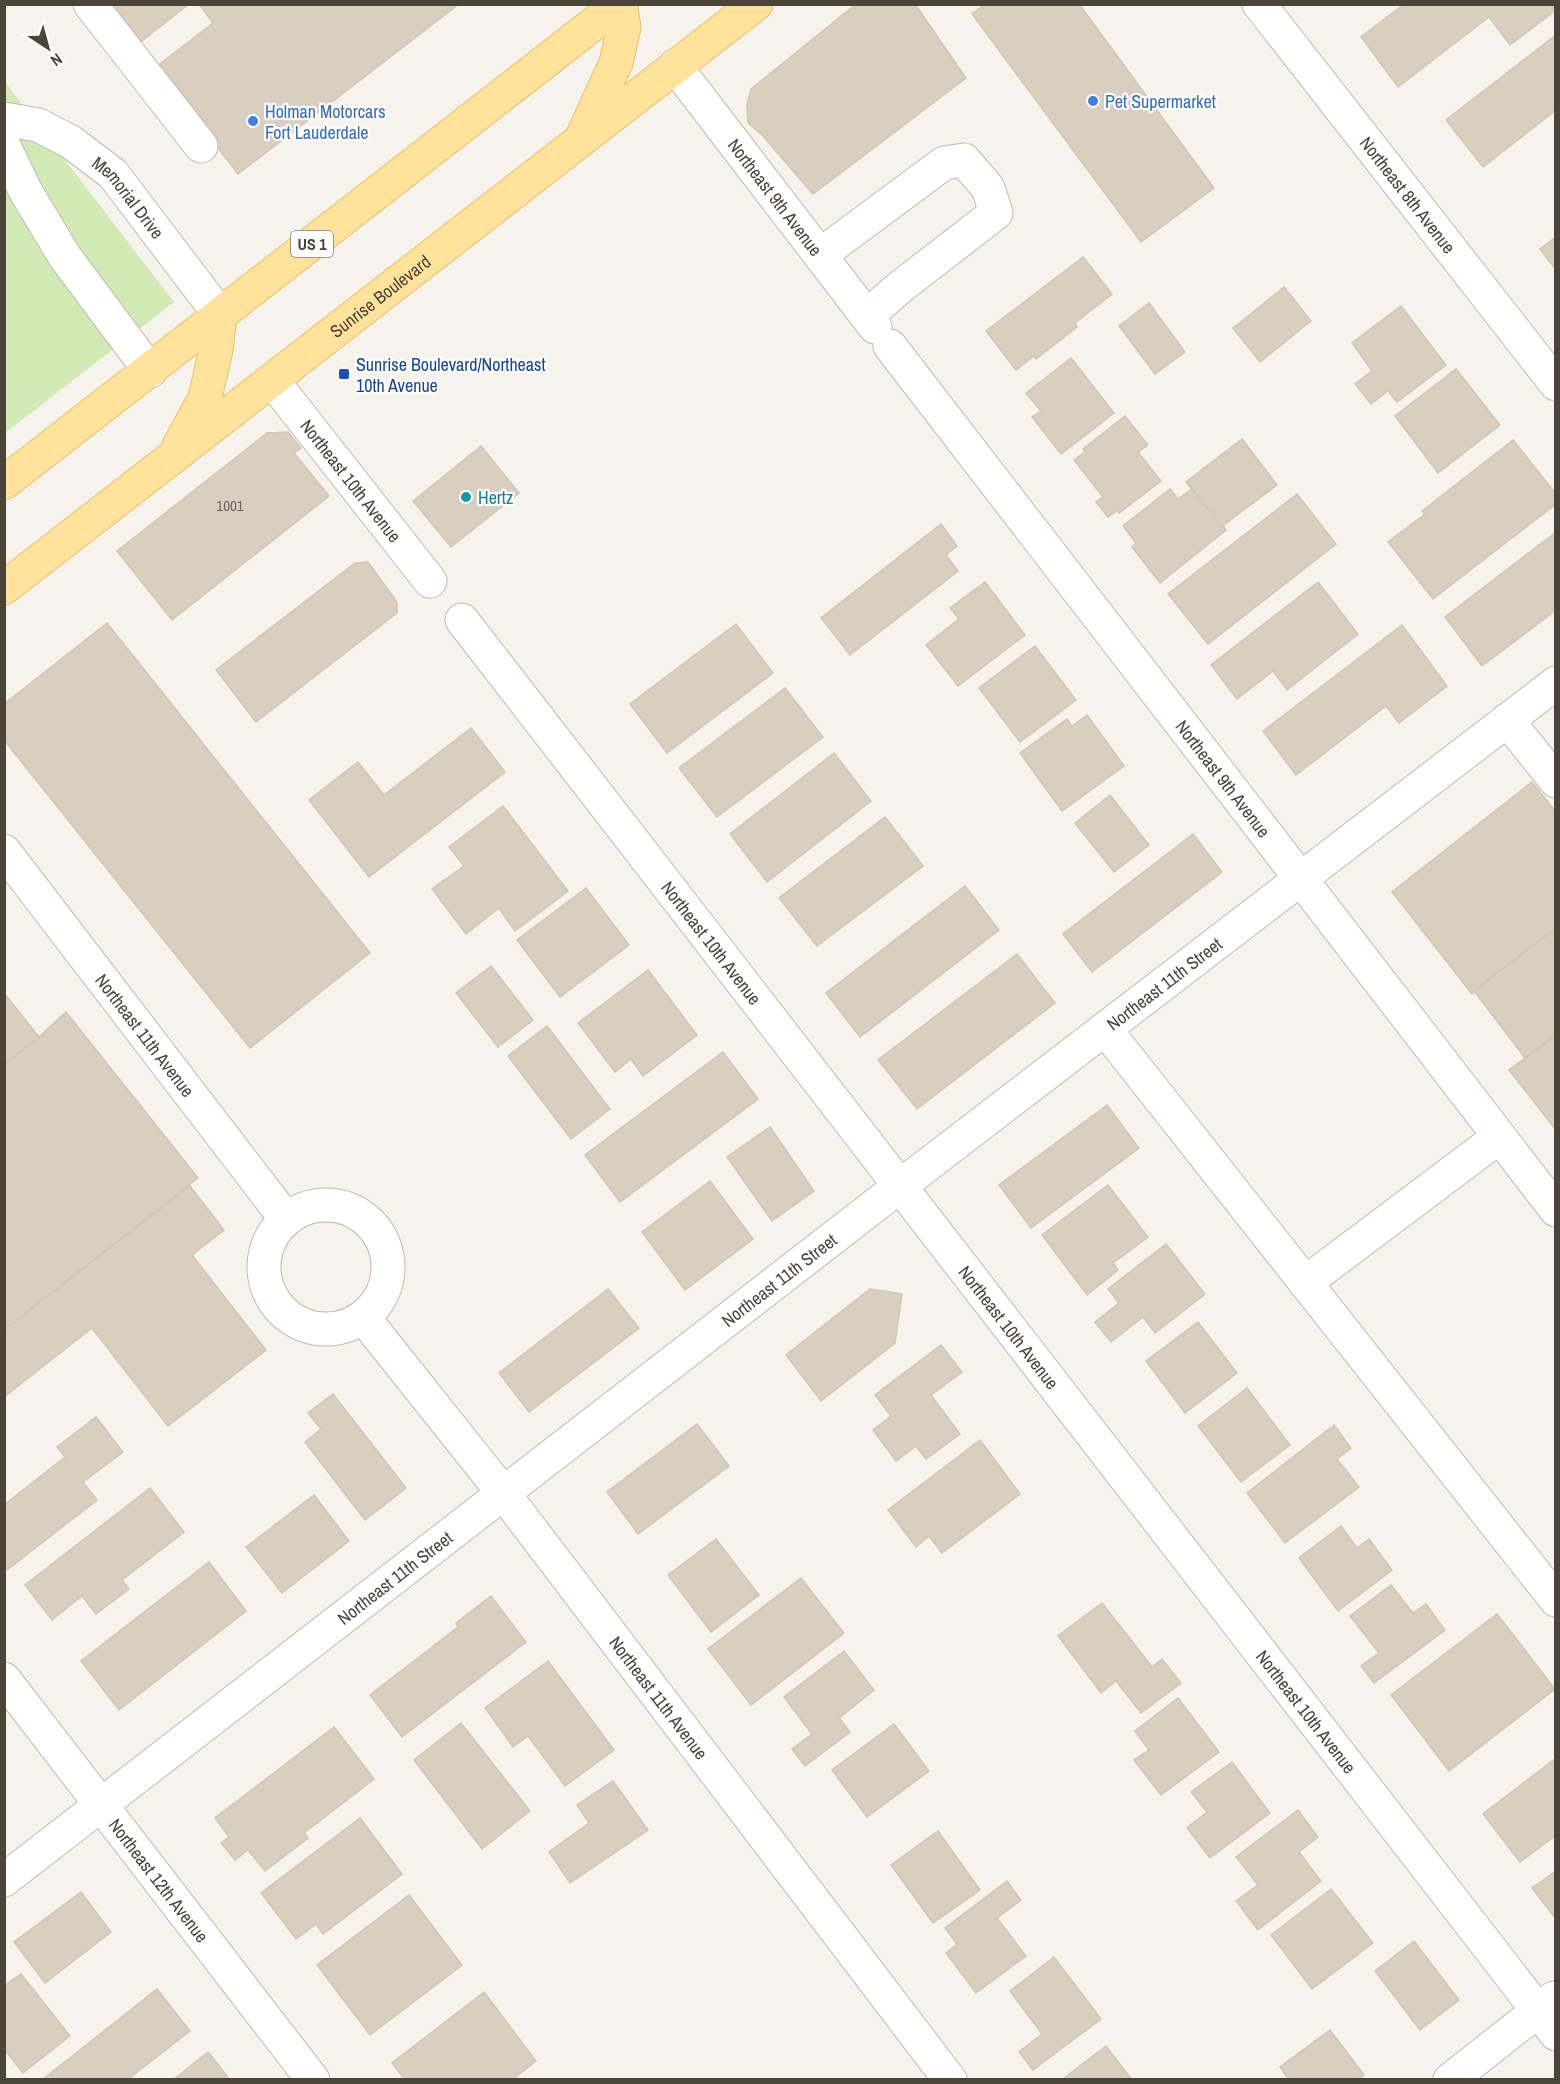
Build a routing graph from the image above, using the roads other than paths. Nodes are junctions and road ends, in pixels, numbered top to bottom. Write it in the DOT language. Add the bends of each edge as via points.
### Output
graph roads {
  1 [pos="90,4"];
  2 [pos="620,4"];
  3 [pos="756,4"];
  4 [pos="1259,4"];
  5 [pos="675,66"];
  6 [pos="4,119"];
  7 [pos="581,140"];
  8 [pos="4,146"];
  9 [pos="201,146"];
  10 [pos="820,255"];
  11 [pos="220,315"];
  12 [pos="877,330"];
  13 [pos="150,371"];
  14 [pos="272,380"];
  15 [pos="1556,384"];
  16 [pos="172,458"];
  17 [pos="4,483"];
  18 [pos="430,581"];
  19 [pos="4,588"];
  20 [pos="462,620"];
  21 [pos="1556,683"];
  22 [pos="1508,720"];
  23 [pos="1556,781"];
  24 [pos="4,850"];
  25 [pos="1301,879"];
  26 [pos="1105,1029"];
  27 [pos="1499,1137"];
  28 [pos="900,1186"];
  29 [pos="1556,1210"];
  30 [pos="286,1219"];
  31 [pos="1305,1283"];
  32 [pos="363,1317"];
  33 [pos="504,1494"];
  34 [pos="1556,1600"];
  35 [pos="4,1679"];
  36 [pos="101,1804"];
  37 [pos="4,1880"];
  38 [pos="1550,2014"];
  39 [pos="313,2079"];
  40 [pos="950,2079"];
  41 [pos="1449,2079"];
  1 -- 9 [label="street"];
  2 -- 7 [label="main road" via="624,27 616,63"];
  2 -- 11 [label="main road, US 1"];
  3 -- 5 [label="main road, Sunrise Boulevard"];
  4 -- 15 [label="street, Northeast 8th Avenue"];
  5 -- 7 [label="main road, Sunrise Boulevard"];
  5 -- 10 [label="street, Northeast 9th Avenue"];
  6 -- 11 [label="street, Memorial Drive" via="46,129 71,142 113,174"];
  7 -- 14 [label="main road, Sunrise Boulevard"];
  8 -- 13 [label="street" via="65,257"];
  10 -- 12 [label="street, Northeast 9th Avenue"];
  10 -- 12 [label="street" via="944,163 964,160 988,188 996,213 899,288"];
  11 -- 13 [label="main road, US 1"];
  11 -- 16 [label="main road" via="205,398"];
  12 -- 25 [label="street, Northeast 9th Avenue"];
  13 -- 17 [label="main road, US 1"];
  14 -- 16 [label="main road, Sunrise Boulevard"];
  14 -- 18 [label="street, Northeast 10th Avenue"];
  16 -- 19 [label="main road, Sunrise Boulevard"];
  20 -- 28 [label="street, Northeast 10th Avenue"];
  21 -- 22 [label="street, Northeast 11th Street"];
  22 -- 23 [label="street"];
  22 -- 25 [label="street, Northeast 11th Street"];
  24 -- 30 [label="street, Northeast 11th Avenue"];
  25 -- 26 [label="street, Northeast 11th Street"];
  25 -- 27 [label="street, Northeast 9th Avenue"];
  26 -- 28 [label="street, Northeast 11th Street"];
  26 -- 31 [label="street"];
  27 -- 29 [label="street, Northeast 9th Avenue"];
  27 -- 31 [label="street"];
  28 -- 33 [label="street, Northeast 11th Street"];
  28 -- 38 [label="street, Northeast 10th Avenue"];
  30 -- 32 [label="street" via="273,1235 265,1255 264,1276 271,1296 284,1313 302,1324 323,1329 344,1326"];
  30 -- 32 [label="street" via="323,1204 342,1206 375,1227 385,1245 386,1284"];
  31 -- 34 [label="street"];
  32 -- 33 [label="street, Northeast 11th Avenue"];
  33 -- 36 [label="street, Northeast 11th Street"];
  33 -- 40 [label="street, Northeast 11th Avenue"];
  35 -- 36 [label="street, Northeast 12th Avenue"];
  36 -- 37 [label="street, Northeast 11th Street"];
  36 -- 39 [label="street, Northeast 12th Avenue"];
  38 -- 41 [label="street"];
}
